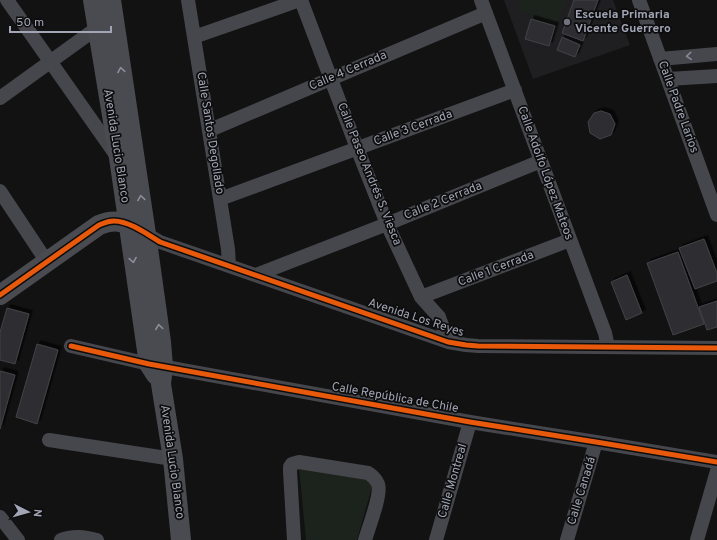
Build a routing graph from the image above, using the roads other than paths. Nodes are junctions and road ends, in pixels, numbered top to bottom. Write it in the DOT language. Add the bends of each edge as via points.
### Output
graph roads {
  1 [pos="7,0"];
  2 [pos="93,0"];
  3 [pos="110,0"];
  4 [pos="188,0"];
  5 [pos="300,0"];
  6 [pos="639,0"];
  7 [pos="483,6"];
  8 [pos="97,28"];
  9 [pos="194,37"];
  10 [pos="717,54"];
  11 [pos="660,59"];
  12 [pos="51,62"];
  13 [pos="717,76"];
  14 [pos="330,78"];
  15 [pos="668,79"];
  16 [pos="515,90"];
  17 [pos="0,98"];
  18 [pos="210,130"];
  19 [pos="357,148"];
  20 [pos="119,158"];
  21 [pos="541,161"];
  22 [pos="0,191"];
  23 [pos="220,199"];
  24 [pos="717,215"];
  25 [pos="128,224"];
  26 [pos="387,224"];
  27 [pos="146,234"];
  28 [pos="570,240"];
  29 [pos="47,262"];
  30 [pos="229,266"];
  31 [pos="256,275"];
  32 [pos="0,295"];
  33 [pos="421,297"];
  34 [pos="448,342"];
  35 [pos="71,346"];
  36 [pos="608,347"];
  37 [pos="717,348"];
  38 [pos="158,371"];
  39 [pos="470,422"];
  40 [pos="49,440"];
  41 [pos="596,442"];
  42 [pos="173,458"];
  43 [pos="717,462"];
  44 [pos="717,471"];
  45 [pos="2,521"];
  46 [pos="18,540"];
  47 [pos="61,540"];
  48 [pos="97,540"];
  49 [pos="182,540"];
  50 [pos="294,540"];
  51 [pos="365,540"];
  52 [pos="436,540"];
  53 [pos="567,540"];
  54 [pos="697,540"];
  1 -- 12 [label="street"];
  2 -- 8 [label="street, Avenida Lucio Blanco"];
  27 -- 3 [label="street, Avenida Lucio Blanco, one-way"];
  4 -- 9 [label="street, Calle Santos Degollado"];
  5 -- 9 [label="street"];
  5 -- 14 [label="street, Calle Paseo Andrés S. Viesca"];
  6 -- 11 [label="street, Calle Padre Larios"];
  7 -- 14 [label="street, Calle 4 Cerrada"];
  7 -- 16 [label="street, Calle Adolfo López Mateos"];
  8 -- 12 [label="street"];
  8 -- 20 [label="street, Avenida Lucio Blanco"];
  9 -- 18 [label="street, Calle Santos Degollado"];
  10 -- 11 [label="street, one-way"];
  11 -- 15 [label="street, Calle Padre Larios"];
  12 -- 17 [label="street"];
  12 -- 20 [label="street"];
  13 -- 15 [label="street"];
  14 -- 18 [label="street, Calle 4 Cerrada"];
  14 -- 19 [label="street, Calle Paseo Andrés S. Viesca"];
  15 -- 24 [label="street, Calle Padre Larios"];
  16 -- 19 [label="street, Calle 3 Cerrada"];
  16 -- 21 [label="street, Calle Adolfo López Mateos"];
  18 -- 23 [label="street, Calle Santos Degollado"];
  19 -- 23 [label="street, Calle 3 Cerrada"];
  19 -- 26 [label="street, Calle Paseo Andrés S. Viesca"];
  20 -- 25 [label="street, Avenida Lucio Blanco"];
  21 -- 26 [label="street, Calle 2 Cerrada"];
  21 -- 28 [label="street, Calle Adolfo López Mateos"];
  22 -- 29 [label="street"];
  23 -- 30 [label="street, Calle Santos Degollado"];
  25 -- 27 [label="street"];
  25 -- 29 [label="street" via="113,221 99,225"];
  25 -- 38 [label="street, Avenida Lucio Blanco, one-way"];
  26 -- 31 [label="street, Calle 2 Cerrada"];
  26 -- 33 [label="street, Calle Paseo Andrés S. Viesca"];
  27 -- 30 [label="street, Avenida Los Reyes" via="160,242"];
  38 -- 27 [label="street, Avenida Lucio Blanco, one-way"];
  28 -- 33 [label="street, Calle 1 Cerrada"];
  28 -- 36 [label="street, Calle Adolfo López Mateos"];
  29 -- 32 [label="street"];
  30 -- 31 [label="street, Avenida Los Reyes"];
  31 -- 34 [label="street, Avenida Los Reyes"];
  33 -- 34 [label="street, Calle Paseo Andrés S. Viesca" via="439,317"];
  34 -- 36 [label="street, Avenida Los Reyes" via="478,346"];
  35 -- 38 [label="street, Calle República de Chile"];
  36 -- 37 [label="street, Avenida Los Reyes"];
  38 -- 39 [label="street, Calle República de Chile"];
  38 -- 42 [label="street, Avenida Lucio Blanco"];
  39 -- 41 [label="street, Calle República de Chile"];
  39 -- 52 [label="street, Calle Montreal"];
  40 -- 42 [label="street"];
  41 -- 43 [label="street, Calle República de Chile"];
  41 -- 53 [label="street, Calle Canadá"];
  42 -- 49 [label="street, Avenida Lucio Blanco"];
  44 -- 54 [label="street"];
  45 -- 46 [label="street"];
  47 -- 48 [label="street" via="74,536"];
  50 -- 51 [label="street" via="290,467 300,462 368,473 375,478 379,486 379,495"];
}
